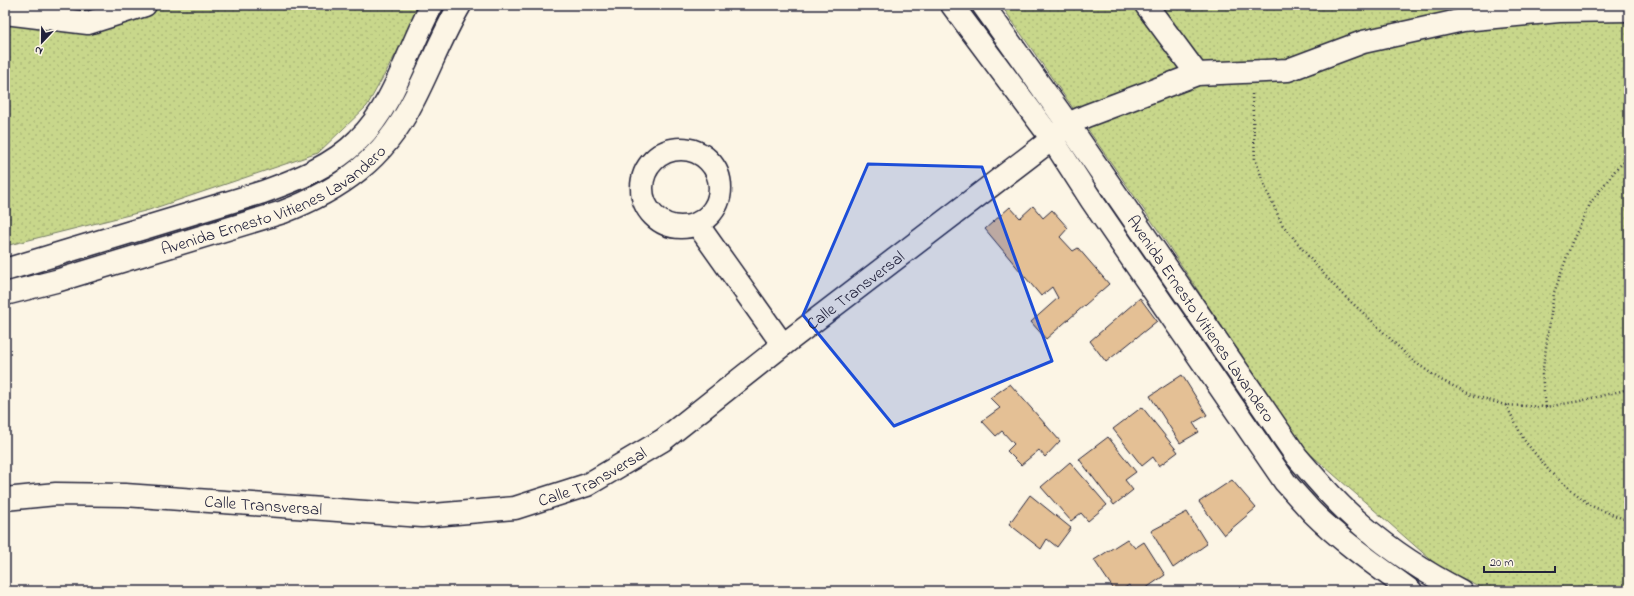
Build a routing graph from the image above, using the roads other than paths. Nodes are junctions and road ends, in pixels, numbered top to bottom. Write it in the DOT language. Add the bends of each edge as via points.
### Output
graph roads {
  1 [pos="145,5"];
  2 [pos="432,5"];
  3 [pos="460,5"];
  4 [pos="952,5"];
  5 [pos="983,5"];
  6 [pos="1146,5"];
  7 [pos="1629,10"];
  8 [pos="5,13"];
  9 [pos="1197,74"];
  10 [pos="1068,124"];
  11 [pos="1052,139"];
  12 [pos="296,180"];
  13 [pos="309,202"];
  14 [pos="697,224"];
  15 [pos="5,270"];
  16 [pos="5,294"];
  17 [pos="784,345"];
  18 [pos="1263,407"];
  19 [pos="1243,421"];
  20 [pos="5,499"];
  21 [pos="1411,591"];
  22 [pos="1461,591"];
  1 -- 8 [label="street" via="88,23"];
  2 -- 12 [label="street, Avenida Ernesto Vitienes Lavandero" via="378,116 358,140 334,160"];
  3 -- 13 [label="street, Avenida Ernesto Vitienes Lavandero" via="442,37 412,104 384,147 349,179"];
  4 -- 11 [label="street, Avenida Ernesto Vitienes Lavandero"];
  5 -- 10 [label="street, Avenida Ernesto Vitienes Lavandero"];
  6 -- 9 [label="street"];
  7 -- 9 [label="street, Calle Transversal" via="1559,11 1463,20 1363,42 1288,70"];
  9 -- 10 [label="street, Calle Transversal"];
  10 -- 11 [label="street, Calle Transversal"];
  10 -- 18 [label="street, Avenida Ernesto Vitienes Lavandero"];
  11 -- 17 [label="street, Calle Transversal"];
  11 -- 19 [label="street, Avenida Ernesto Vitienes Lavandero"];
  12 -- 13 [label="street"];
  12 -- 15 [label="street, Avenida Ernesto Vitienes Lavandero"];
  13 -- 16 [label="street, Avenida Ernesto Vitienes Lavandero" via="56,281"];
  14 -- 17 [label="street"];
  17 -- 20 [label="street, Calle Transversal" via="663,440 587,485 515,508 422,516 125,495 56,494"];
  18 -- 19 [label="street"];
  18 -- 22 [label="street, Avenida Ernesto Vitienes Lavandero" via="1297,457 1362,526 1399,554"];
  19 -- 21 [label="street, Avenida Ernesto Vitienes Lavandero" via="1285,482 1312,512"];
}
